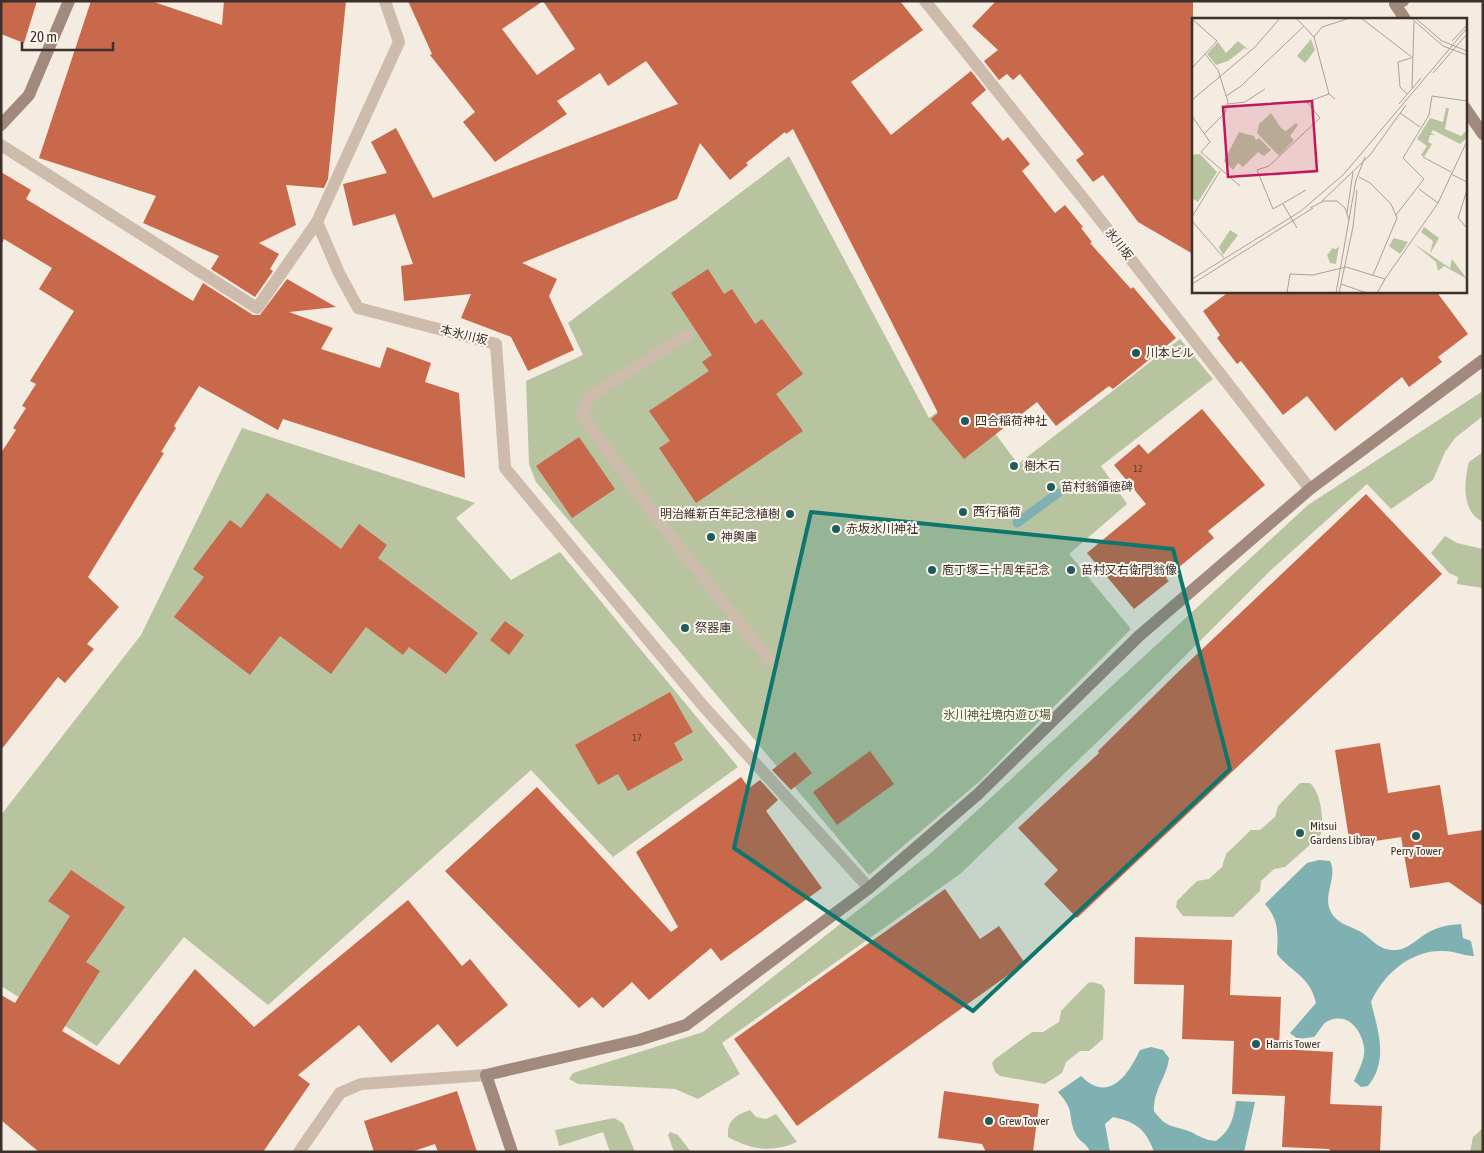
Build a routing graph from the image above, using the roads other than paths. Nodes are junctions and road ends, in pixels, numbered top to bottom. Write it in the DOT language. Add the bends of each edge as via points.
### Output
graph roads {
  1 [pos="69,1"];
  2 [pos="385,1"];
  3 [pos="925,1"];
  4 [pos="1397,2"];
  5 [pos="1405,18"];
  6 [pos="1466,109"];
  7 [pos="1,125"];
  8 [pos="1483,134"];
  9 [pos="1,145"];
  10 [pos="317,222"];
  11 [pos="688,334"];
  12 [pos="1483,360"];
  13 [pos="1310,489"];
  14 [pos="770,661"];
  15 [pos="868,888"];
  16 [pos="486,1075"];
  17 [pos="299,1152"];
  18 [pos="512,1152"];
  1 -- 7 [label="street" via="29,95"];
  2 -- 10 [label="street" via="399,42"];
  3 -- 13 [label="street, 氷川坂"];
  4 -- 5 [label="street"];
  6 -- 8 [label="street"];
  9 -- 10 [label="street" via="257,308"];
  10 -- 15 [label="street, 本氷川坂" via="358,308 496,344 505,468 704,707"];
  11 -- 14 [label="street" via="590,397 582,415 660,523"];
  12 -- 13 [label="street"];
  13 -- 15 [label="street" via="1139,636 977,795"];
  15 -- 16 [label="street" via="686,1025 639,1040"];
  16 -- 17 [label="street" via="361,1084 340,1093"];
  16 -- 18 [label="street"];
}
